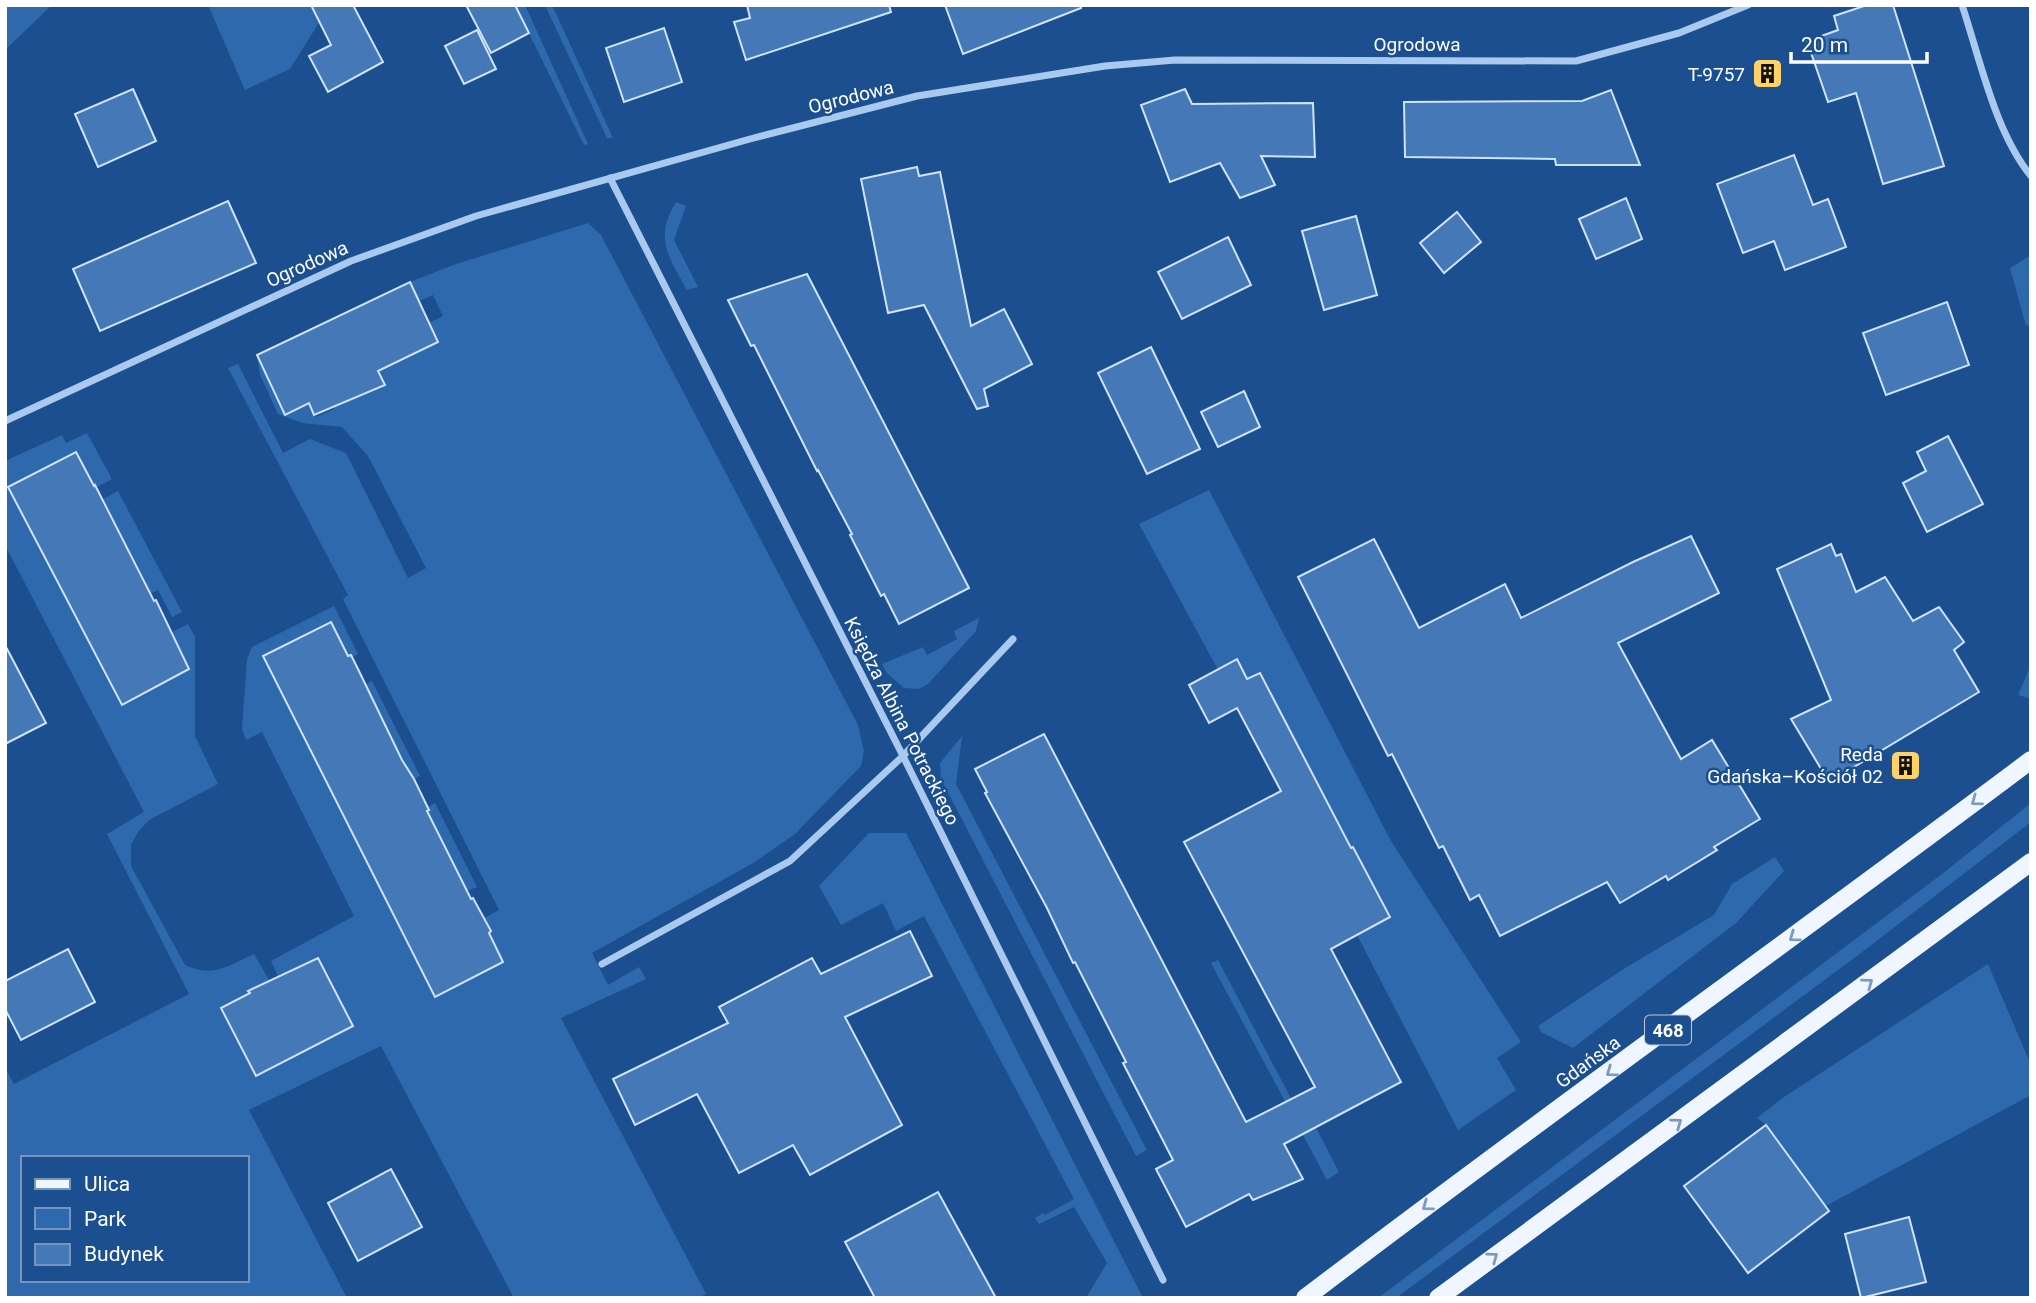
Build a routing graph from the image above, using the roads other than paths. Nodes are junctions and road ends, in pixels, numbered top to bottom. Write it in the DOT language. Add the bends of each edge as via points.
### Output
graph roads {
  1 [pos="1748,5"];
  2 [pos="1962,5"];
  3 [pos="2031,176"];
  4 [pos="610,178"];
  5 [pos="5,421"];
  6 [pos="1013,639"];
  7 [pos="903,756"];
  8 [pos="2031,760"];
  9 [pos="2031,862"];
  10 [pos="602,964"];
  11 [pos="1163,1280"];
  12 [pos="1305,1298"];
  13 [pos="1438,1298"];
  1 -- 4 [label="street, Ogrodowa" via="1679,33 1576,61 1175,60 1105,66 917,96"];
  2 -- 3 [label="street" via="2004,129"];
  4 -- 5 [label="street, Ogrodowa" via="476,216 351,261"];
  4 -- 7 [label="street, Księdza Albina Potrackiego"];
  6 -- 7 [label="street"];
  7 -- 10 [label="street" via="790,861"];
  7 -- 11 [label="street, Księdza Albina Potrackiego"];
  8 -- 12 [label="main road, Gdańska / 468, one-way"];
  13 -- 9 [label="main road, one-way"];
}
